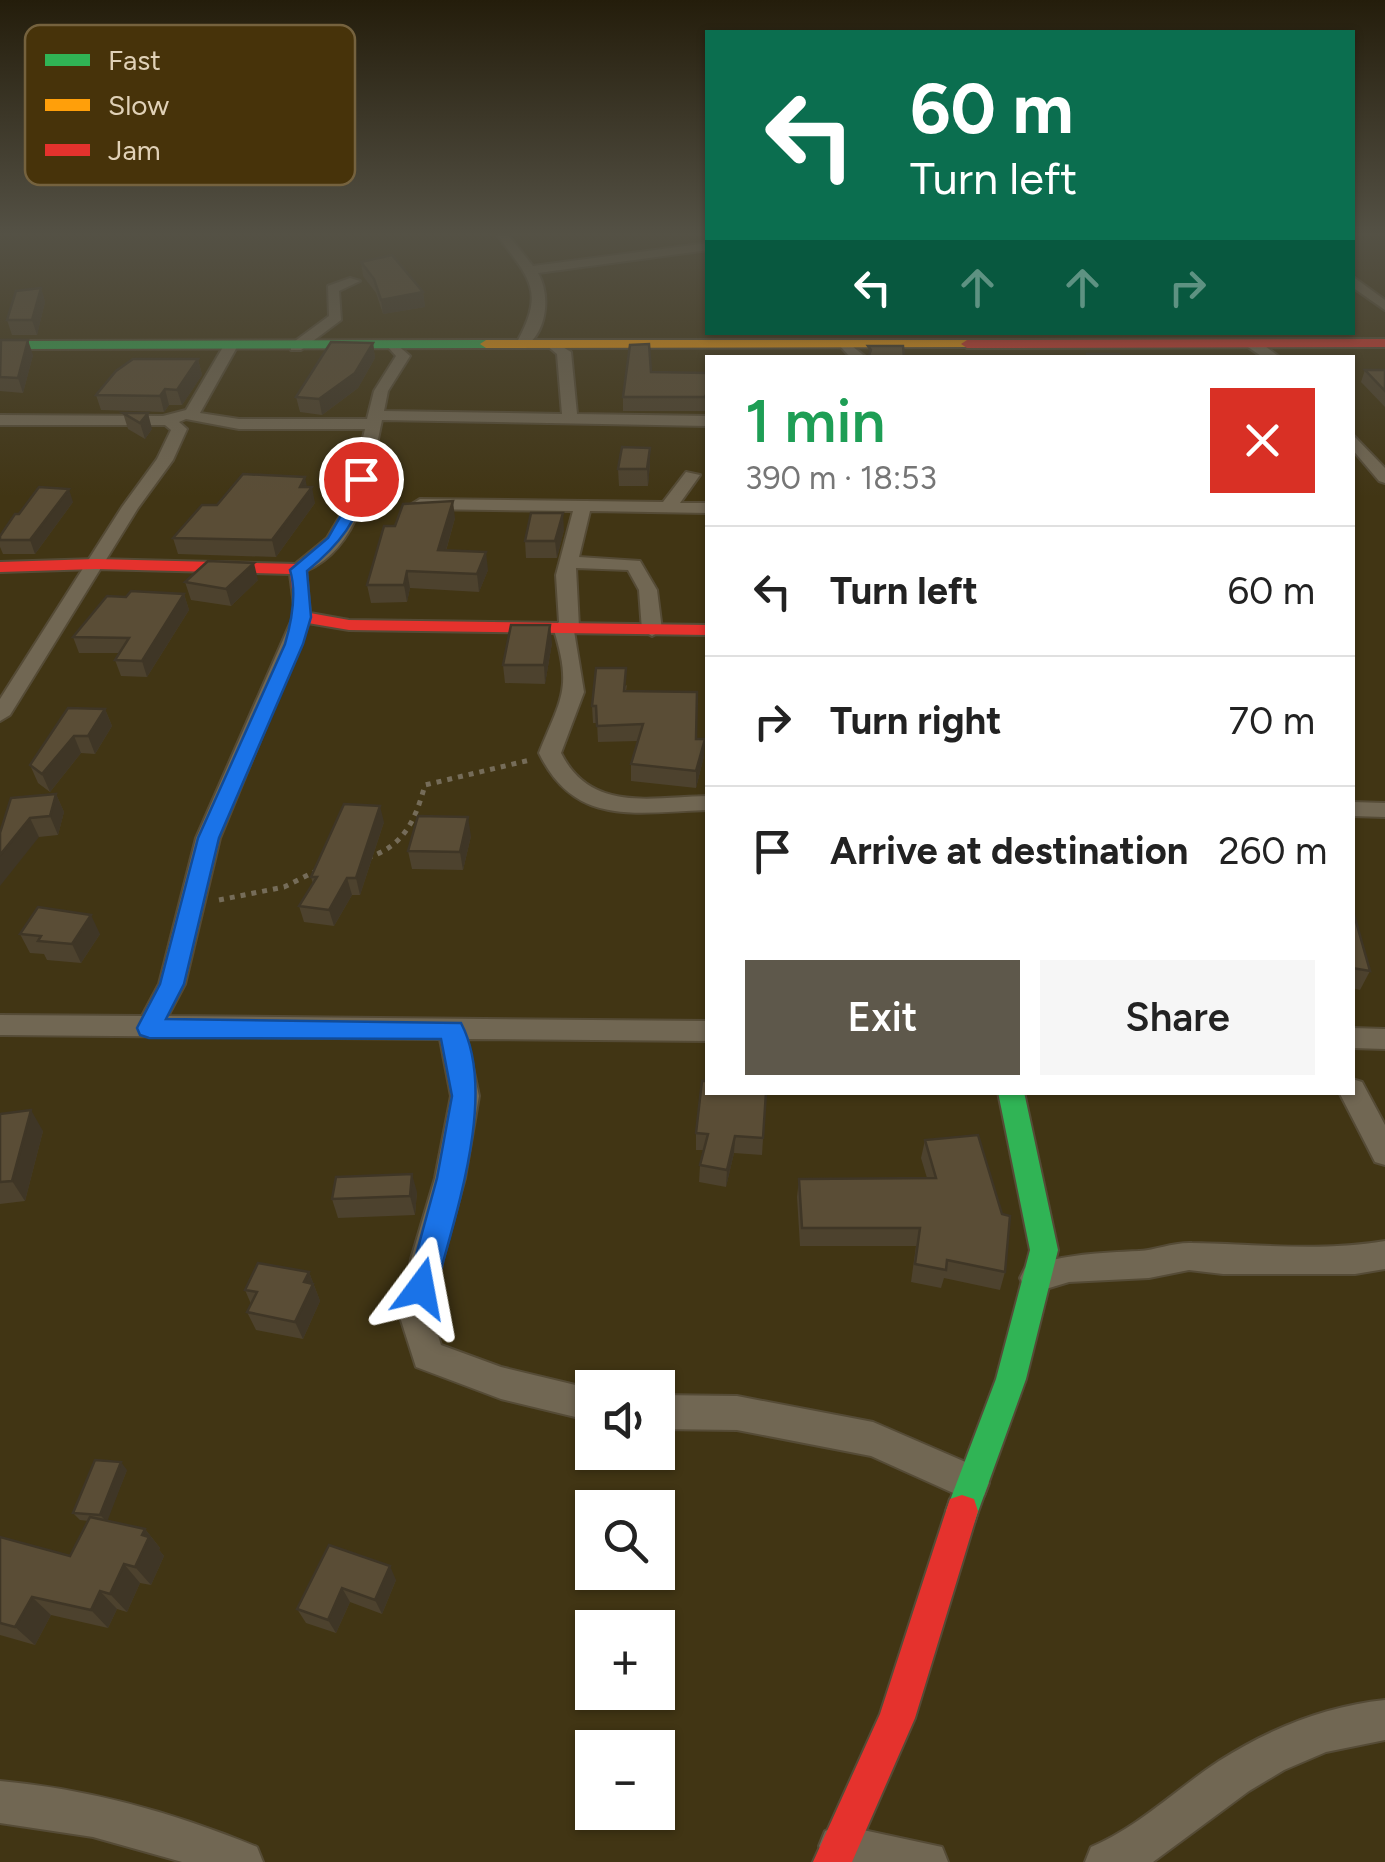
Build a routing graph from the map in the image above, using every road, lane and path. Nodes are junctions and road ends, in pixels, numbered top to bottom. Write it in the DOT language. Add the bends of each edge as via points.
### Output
graph roads {
  1 [pos="328,323"];
  2 [pos="534,323"];
  3 [pos="1086,338"];
  4 [pos="773,339"];
  5 [pos="1385,343"];
  6 [pos="0,344"];
  7 [pos="523,344"];
  8 [pos="553,344"];
  9 [pos="1254,344"];
  10 [pos="395,346"];
  11 [pos="230,347"];
  12 [pos="296,347"];
  13 [pos="854,352"];
  14 [pos="1270,355"];
  15 [pos="187,415"];
  16 [pos="373,419"];
  17 [pos="0,420"];
  18 [pos="167,420"];
  19 [pos="570,420"];
  20 [pos="705,421"];
  21 [pos="1355,443"];
  22 [pos="692,475"];
  23 [pos="1385,478"];
  24 [pos="414,504"];
  25 [pos="583,506"];
  26 [pos="667,508"];
  27 [pos="705,508"];
  28 [pos="568,562"];
  29 [pos="96,564"];
  30 [pos="0,567"];
  31 [pos="298,570"];
  32 [pos="302,617"];
  33 [pos="566,627"];
  34 [pos="652,630"];
  35 [pos="705,630"];
  36 [pos="3,705"];
  37 [pos="550,754"];
  38 [pos="705,803"];
  39 [pos="361,860"];
  40 [pos="333,866"];
  41 [pos="192,904"];
  42 [pos="0,1026"];
  43 [pos="149,1028"];
  44 [pos="452,1030"];
  45 [pos="705,1032"];
  46 [pos="1355,1038"];
  47 [pos="1385,1038"];
  48 [pos="1012,1095"];
  49 [pos="1355,1095"];
  50 [pos="1385,1153"];
  51 [pos="1385,1255"];
  52 [pos="1036,1278"];
  53 [pos="575,1402"];
  54 [pos="675,1412"];
  55 [pos="971,1483"];
  56 [pos="1385,1720"];
  57 [pos="0,1802"];
  58 [pos="836,1854"];
  59 [pos="242,1862"];
  60 [pos="928,1862"];
  61 [pos="1106,1862"];
  1 -- 12 [label="street"];
  2 -- 7 [label="street"];
  3 -- 9 [label="street"];
  3 -- 13 [label="street"];
  4 -- 8 [label="street"];
  4 -- 13 [label="street"];
  5 -- 9 [label="street"];
  6 -- 11 [label="street"];
  7 -- 8 [label="street"];
  7 -- 10 [label="street"];
  8 -- 19 [label="street" via="564,352"];
  9 -- 14 [label="street"];
  10 -- 12 [label="street"];
  10 -- 16 [label="street" via="403,356 380,391"];
  11 -- 12 [label="street"];
  11 -- 15 [label="street"];
  15 -- 16 [label="street" via="239,424"];
  15 -- 18 [label="street"];
  16 -- 19 [label="street"];
  16 -- 31 [label="street" via="350,514 334,540"];
  17 -- 18 [label="street"];
  18 -- 29 [label="street" via="178,434"];
  19 -- 20 [label="street"];
  21 -- 23 [label="street"];
  22 -- 26 [label="street"];
  24 -- 25 [label="street"];
  25 -- 26 [label="street"];
  25 -- 28 [label="street"];
  26 -- 27 [label="street"];
  28 -- 33 [label="street"];
  28 -- 34 [label="street" via="634,565 648,590"];
  29 -- 30 [label="street"];
  29 -- 31 [label="street"];
  29 -- 36 [label="street"];
  31 -- 32 [label="street"];
  32 -- 33 [label="street" via="350,625"];
  32 -- 41 [label="street" via="208,838"];
  33 -- 34 [label="street"];
  33 -- 37 [label="street" via="574,699"];
  34 -- 35 [label="street"];
  37 -- 38 [label="street" via="579,792 616,802"];
  37 -- 39 [label="path" via="426,785 416,818 390,852"];
  40 -- 41 [label="path" via="262,892"];
  41 -- 43 [label="street" via="172,984"];
  42 -- 43 [label="street"];
  43 -- 44 [label="street"];
  44 -- 45 [label="street"];
  44 -- 53 [label="street" via="465,1096 416,1317 428,1356"];
  46 -- 47 [label="street"];
  48 -- 52 [label="street" via="1044,1250"];
  49 -- 50 [label="street"];
  51 -- 52 [label="street" via="1189,1256 1070,1268"];
  52 -- 55 [label="street" via="1011,1379"];
  54 -- 55 [label="street" via="736,1412 873,1440"];
  55 -- 58 [label="street" via="898,1718"];
  56 -- 61 [label="street" via="1314,1734 1234,1776 1162,1833"];
  57 -- 59 [label="street" via="53,1805 151,1829"];
  58 -- 60 [label="street"];
}
